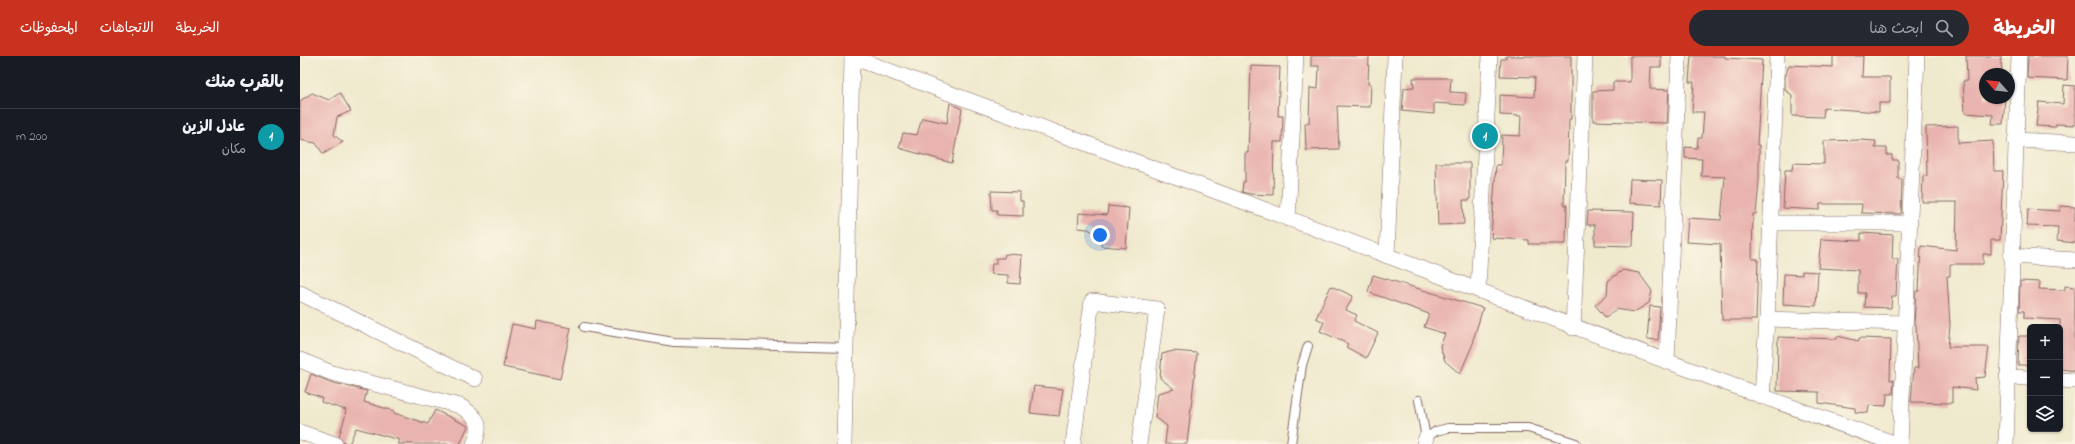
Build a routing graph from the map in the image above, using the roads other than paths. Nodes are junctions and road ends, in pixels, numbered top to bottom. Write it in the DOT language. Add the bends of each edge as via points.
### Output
graph roads {
  1 [pos="1296,56"];
  2 [pos="1395,56"];
  3 [pos="1490,56"];
  4 [pos="1585,56"];
  5 [pos="1679,56"];
  6 [pos="1777,56"];
  7 [pos="1917,56"];
  8 [pos="2019,56"];
  9 [pos="852,57"];
  10 [pos="2016,140"];
  11 [pos="2075,143"];
  12 [pos="1288,219"];
  13 [pos="1771,223"];
  14 [pos="1909,223"];
  15 [pos="1387,256"];
  16 [pos="2011,256"];
  17 [pos="2075,260"];
  18 [pos="1478,290"];
  19 [pos="300,293"];
  20 [pos="1767,319"];
  21 [pos="1905,323"];
  22 [pos="584,327"];
  23 [pos="1574,328"];
  24 [pos="1308,346"];
  25 [pos="847,347"];
  26 [pos="300,360"];
  27 [pos="1667,362"];
  28 [pos="2007,377"];
  29 [pos="2027,378"];
  30 [pos="475,379"];
  31 [pos="2063,380"];
  32 [pos="2075,381"];
  33 [pos="1762,397"];
  34 [pos="1419,400"];
  35 [pos="300,432"];
  36 [pos="1425,441"];
  37 [pos="1576,443"];
  38 [pos="335,444"];
  39 [pos="474,444"];
  40 [pos="844,444"];
  41 [pos="1073,444"];
  42 [pos="1139,444"];
  43 [pos="1291,444"];
  44 [pos="1898,444"];
  45 [pos="2006,444"];
  1 -- 12 [label="street"];
  2 -- 15 [label="street"];
  3 -- 18 [label="street"];
  4 -- 23 [label="street"];
  5 -- 27 [label="street"];
  6 -- 13 [label="street"];
  7 -- 14 [label="street"];
  8 -- 10 [label="street"];
  9 -- 12 [label="street"];
  9 -- 25 [label="street"];
  10 -- 11 [label="street"];
  10 -- 16 [label="street"];
  12 -- 15 [label="street"];
  13 -- 14 [label="street"];
  13 -- 20 [label="street"];
  14 -- 21 [label="street"];
  15 -- 18 [label="street"];
  16 -- 17 [label="street"];
  16 -- 28 [label="street"];
  18 -- 23 [label="street"];
  19 -- 30 [label="street"];
  20 -- 21 [label="street"];
  20 -- 33 [label="street"];
  21 -- 44 [label="street"];
  22 -- 25 [label="lane" via="674,342"];
  23 -- 27 [label="street"];
  24 -- 43 [label="lane" via="1302,365"];
  25 -- 40 [label="street"];
  26 -- 39 [label="street" via="332,373 460,406 472,414 479,424"];
  27 -- 33 [label="street"];
  28 -- 29 [label="street"];
  28 -- 45 [label="street"];
  31 -- 32 [label="street"];
  33 -- 44 [label="street"];
  34 -- 36 [label="lane"];
  35 -- 38 [label="street"];
  36 -- 37 [label="lane" via="1436,431 1448,428 1528,428"];
  41 -- 42 [label="street" via="1092,300 1156,309"];
}
